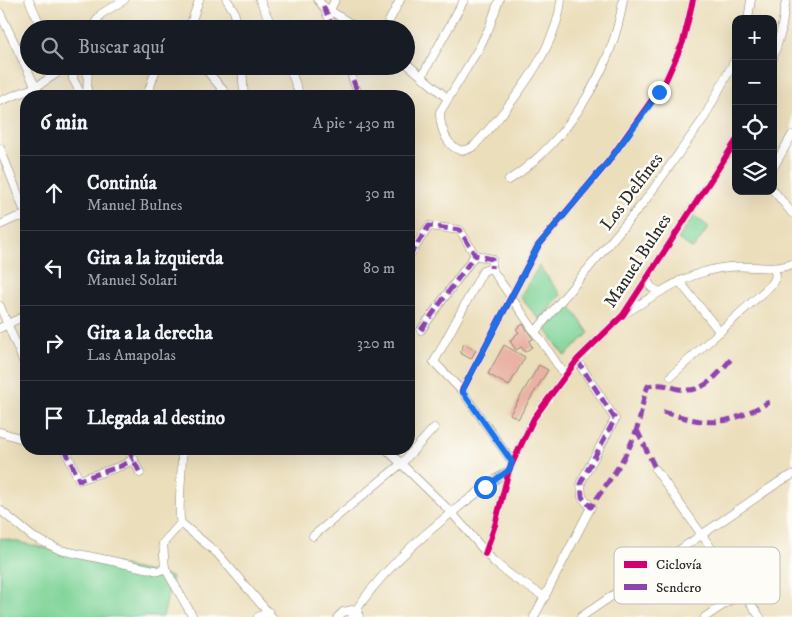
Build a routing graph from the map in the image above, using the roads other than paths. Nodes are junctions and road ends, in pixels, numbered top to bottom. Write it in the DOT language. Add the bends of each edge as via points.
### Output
graph roads {
  1 [pos="29,0"];
  2 [pos="124,0"];
  3 [pos="199,0"];
  4 [pos="228,0"];
  5 [pos="260,0"];
  6 [pos="335,0"];
  7 [pos="400,0"];
  8 [pos="464,0"];
  9 [pos="499,0"];
  10 [pos="561,0"];
  11 [pos="623,0"];
  12 [pos="693,0"];
  13 [pos="751,0"];
  14 [pos="786,0"];
  15 [pos="324,5"];
  16 [pos="0,13"];
  17 [pos="749,15"];
  18 [pos="38,20"];
  19 [pos="98,20"];
  20 [pos="193,20"];
  21 [pos="236,20"];
  22 [pos="269,20"];
  23 [pos="330,20"];
  24 [pos="346,20"];
  25 [pos="390,20"];
  26 [pos="777,45"];
  27 [pos="20,54"];
  28 [pos="735,60"];
  29 [pos="415,70"];
  30 [pos="30,75"];
  31 [pos="54,75"];
  32 [pos="73,75"];
  33 [pos="88,75"];
  34 [pos="154,75"];
  35 [pos="210,75"];
  36 [pos="243,75"];
  37 [pos="292,75"];
  38 [pos="352,75"];
  39 [pos="422,76"];
  40 [pos="36,87"];
  41 [pos="28,90"];
  42 [pos="37,90"];
  43 [pos="79,90"];
  44 [pos="87,90"];
  45 [pos="149,90"];
  46 [pos="223,90"];
  47 [pos="244,90"];
  48 [pos="298,90"];
  49 [pos="358,90"];
  50 [pos="20,93"];
  51 [pos="447,98"];
  52 [pos="0,101"];
  53 [pos="792,135"];
  54 [pos="732,147"];
  55 [pos="0,148"];
  56 [pos="777,161"];
  57 [pos="509,180"];
  58 [pos="777,195"];
  59 [pos="20,200"];
  60 [pos="792,213"];
  61 [pos="20,217"];
  62 [pos="0,226"];
  63 [pos="415,247"];
  64 [pos="475,255"];
  65 [pos="792,264"];
  66 [pos="490,268"];
  67 [pos="774,268"];
  68 [pos="646,278"];
  69 [pos="679,281"];
  70 [pos="659,292"];
  71 [pos="510,296"];
  72 [pos="0,306"];
  73 [pos="623,316"];
  74 [pos="20,319"];
  75 [pos="4,327"];
  76 [pos="421,330"];
  77 [pos="535,332"];
  78 [pos="720,332"];
  79 [pos="20,357"];
  80 [pos="577,360"];
  81 [pos="564,374"];
  82 [pos="671,376"];
  83 [pos="462,391"];
  84 [pos="434,428"];
  85 [pos="0,432"];
  86 [pos="20,438"];
  87 [pos="415,449"];
  88 [pos="68,455"];
  89 [pos="132,455"];
  90 [pos="182,455"];
  91 [pos="392,455"];
  92 [pos="409,455"];
  93 [pos="134,458"];
  94 [pos="401,464"];
  95 [pos="511,466"];
  96 [pos="656,470"];
  97 [pos="140,473"];
  98 [pos="792,475"];
  99 [pos="0,510"];
  100 [pos="452,513"];
  101 [pos="181,523"];
  102 [pos="702,534"];
  103 [pos="313,536"];
  104 [pos="683,547"];
  105 [pos="711,547"];
  106 [pos="485,554"];
  107 [pos="165,568"];
  108 [pos="614,594"];
  109 [pos="545,597"];
  110 [pos="725,604"];
  111 [pos="751,604"];
  112 [pos="358,613"];
  113 [pos="270,614"];
  114 [pos="193,617"];
  115 [pos="258,617"];
  116 [pos="338,617"];
  117 [pos="352,617"];
  118 [pos="534,617"];
  119 [pos="581,617"];
  120 [pos="705,617"];
  121 [pos="760,617"];
  1 -- 18 [label="street"];
  2 -- 19 [label="street"];
  3 -- 20 [label="street"];
  4 -- 21 [label="street"];
  5 -- 22 [label="street"];
  6 -- 15 [label="street"];
  7 -- 25 [label="street"];
  8 -- 39 [label="street"];
  9 -- 51 [label="street" via="482,41"];
  10 -- 51 [label="street" via="547,46 517,96 469,149 455,149 447,141 440,115"];
  11 -- 57 [label="street" via="610,50 578,109 543,152"];
  12 -- 71 [label="street" via="683,42 659,92 608,162 545,235"];
  13 -- 17 [label="street"];
  14 -- 26 [label="street"];
  15 -- 23 [label="street"];
  15 -- 24 [label="street"];
  16 -- 27 [label="street"];
  28 -- 77 [label="street, Los Delfines" via="704,118 644,202"];
  29 -- 39 [label="street"];
  30 -- 40 [label="street"];
  31 -- 40 [label="street"];
  32 -- 43 [label="street"];
  33 -- 44 [label="street"];
  34 -- 45 [label="street"];
  35 -- 46 [label="street"];
  36 -- 47 [label="street"];
  37 -- 48 [label="street"];
  38 -- 49 [label="street"];
  39 -- 51 [label="street"];
  40 -- 41 [label="street"];
  40 -- 42 [label="street"];
  50 -- 52 [label="street"];
  53 -- 56 [label="street"];
  54 -- 68 [label="street, Manuel Bulnes"];
  55 -- 59 [label="street"];
  58 -- 60 [label="street"];
  61 -- 62 [label="street"];
  63 -- 64 [label="street" via="430,226 460,230"];
  64 -- 66 [label="street" via="492,259"];
  64 -- 76 [label="street"];
  65 -- 67 [label="street"];
  66 -- 71 [label="street"];
  66 -- 83 [label="street" via="482,271 434,362"];
  67 -- 69 [label="street" via="723,267"];
  67 -- 78 [label="street" via="776,276 772,284"];
  68 -- 70 [label="street"];
  68 -- 73 [label="street, Manuel Bulnes"];
  69 -- 70 [label="street"];
  69 -- 78 [label="street"];
  70 -- 73 [label="street"];
  71 -- 77 [label="street"];
  71 -- 83 [label="street"];
  72 -- 75 [label="street"];
  73 -- 80 [label="street, Manuel Bulnes"];
  74 -- 75 [label="street"];
  75 -- 79 [label="street"];
  77 -- 81 [label="street"];
  78 -- 82 [label="street"];
  80 -- 81 [label="street, Manuel Bulnes"];
  80 -- 109 [label="street" via="615,419 581,482 582,497 591,507"];
  81 -- 95 [label="street, Manuel Bulnes" via="534,418"];
  83 -- 95 [label="street"];
  84 -- 87 [label="street"];
  85 -- 86 [label="street"];
  88 -- 93 [label="street" via="79,480 121,466"];
  89 -- 93 [label="street"];
  90 -- 101 [label="street"];
  91 -- 94 [label="street"];
  92 -- 94 [label="street"];
  93 -- 97 [label="street"];
  94 -- 100 [label="street"];
  94 -- 103 [label="street"];
  95 -- 100 [label="street, Manuel Bulnes"];
  95 -- 106 [label="street, Manuel Bulnes"];
  96 -- 102 [label="street"];
  98 -- 102 [label="street"];
  99 -- 107 [label="street" via="33,537 60,550 159,571"];
  100 -- 106 [label="street"];
  100 -- 112 [label="street, Manuel Bulnes" via="385,572"];
  101 -- 107 [label="street" via="163,543"];
  101 -- 113 [label="street" via="217,552"];
  102 -- 104 [label="street"];
  102 -- 105 [label="street"];
  106 -- 109 [label="street"];
  107 -- 114 [label="street"];
  108 -- 119 [label="street"];
  109 -- 118 [label="street"];
  110 -- 120 [label="street"];
  111 -- 121 [label="street"];
  112 -- 116 [label="street" via="344,612"];
  112 -- 117 [label="street, Manuel Bulnes"];
  113 -- 115 [label="street"];
}
